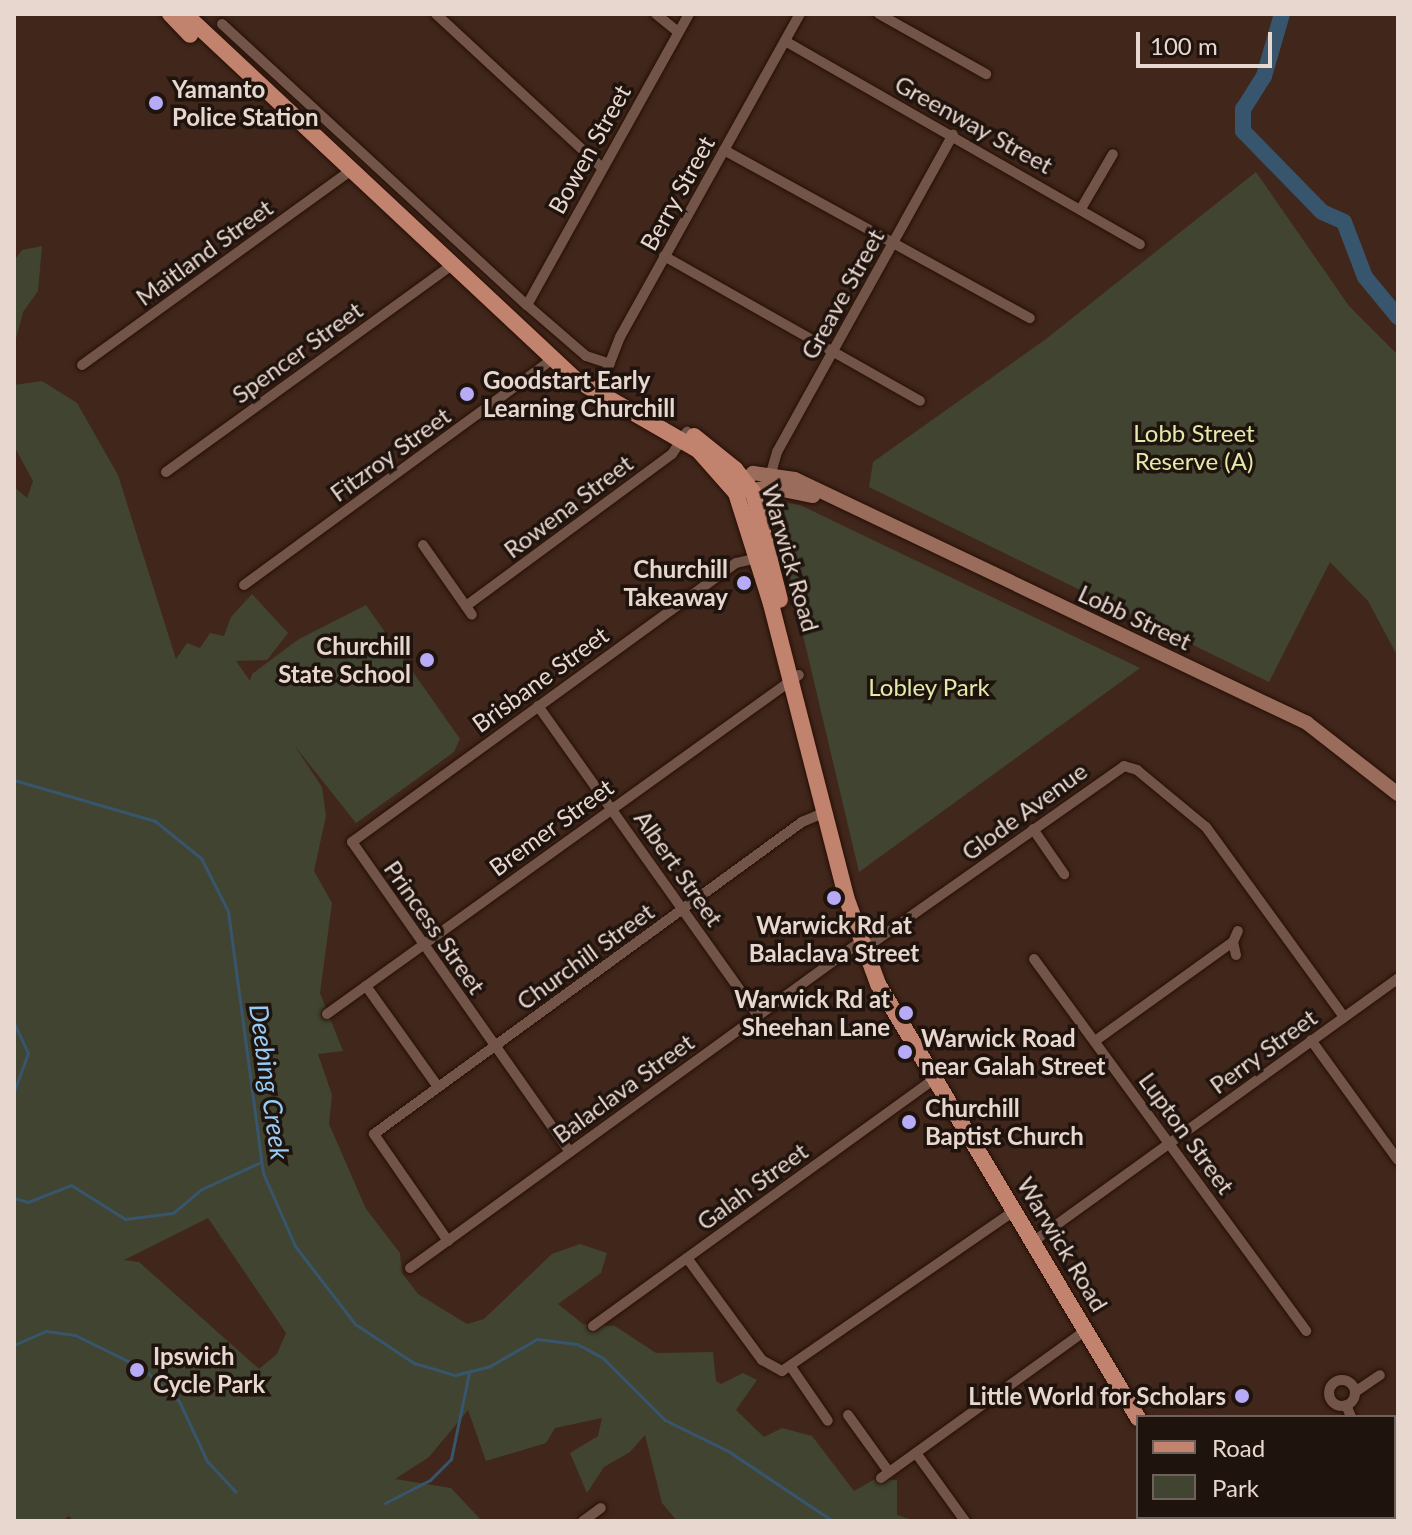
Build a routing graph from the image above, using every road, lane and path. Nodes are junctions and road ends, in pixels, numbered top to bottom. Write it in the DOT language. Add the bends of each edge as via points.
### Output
graph roads {
  1 [pos="170,14"];
  2 [pos="185,14"];
  3 [pos="436,14"];
  4 [pos="656,14"];
  5 [pos="689,14"];
  6 [pos="800,14"];
  7 [pos="879,14"];
  8 [pos="222,24"];
  9 [pos="678,32"];
  10 [pos="785,41"];
  11 [pos="986,74"];
  12 [pos="953,135"];
  13 [pos="319,145"];
  14 [pos="724,150"];
  15 [pos="1113,154"];
  16 [pos="601,167"];
  17 [pos="349,172"];
  18 [pos="1082,207"];
  19 [pos="893,242"];
  20 [pos="1140,244"];
  21 [pos="664,256"];
  22 [pos="452,265"];
  23 [pos="527,305"];
  24 [pos="1030,318"];
  25 [pos="833,352"];
  26 [pos="556,357"];
  27 [pos="610,364"];
  28 [pos="82,365"];
  29 [pos="600,392"];
  30 [pos="920,401"];
  31 [pos="685,436"];
  32 [pos="166,472"];
  33 [pos="771,473"];
  34 [pos="745,489"];
  35 [pos="840,504"];
  36 [pos="423,545"];
  37 [pos="757,558"];
  38 [pos="244,585"];
  39 [pos="794,677"];
  40 [pos="538,706"];
  41 [pos="1398,794"];
  42 [pos="611,808"];
  43 [pos="825,812"];
  44 [pos="1033,829"];
  45 [pos="352,842"];
  46 [pos="1064,874"];
  47 [pos="684,910"];
  48 [pos="1238,931"];
  49 [pos="1233,942"];
  50 [pos="423,945"];
  51 [pos="862,945"];
  52 [pos="1236,955"];
  53 [pos="1034,959"];
  54 [pos="1398,978"];
  55 [pos="366,986"];
  56 [pos="327,1014"];
  57 [pos="758,1015"];
  58 [pos="1344,1017"];
  59 [pos="1311,1040"];
  60 [pos="1095,1041"];
  61 [pos="494,1046"];
  62 [pos="934,1079"];
  63 [pos="438,1087"];
  64 [pos="1169,1143"];
  65 [pos="570,1152"];
  66 [pos="1398,1160"];
  67 [pos="1015,1210"];
  68 [pos="448,1241"];
  69 [pos="1034,1241"];
  70 [pos="687,1258"];
  71 [pos="410,1268"];
  72 [pos="593,1326"];
  73 [pos="1086,1330"];
  74 [pos="1306,1331"];
  75 [pos="791,1367"];
  76 [pos="1380,1375"];
  77 [pos="1355,1392"];
  78 [pos="1346,1405"];
  79 [pos="848,1415"];
  80 [pos="1136,1415"];
  81 [pos="1350,1415"];
  82 [pos="828,1421"];
  83 [pos="916,1453"];
  84 [pos="601,1508"];
  85 [pos="583,1521"];
  86 [pos="965,1521"];
  1 -- 13 [label="main road, Warwick Road"];
  2 -- 13 [label="main road, Warwick Road"];
  3 -- 16 [label="street"];
  4 -- 9 [label="street"];
  5 -- 9 [label="street, Bowen Street"];
  6 -- 10 [label="street, Berry Street"];
  7 -- 11 [label="street"];
  8 -- 23 [label="street"];
  9 -- 16 [label="street, Bowen Street"];
  10 -- 12 [label="street, Greenway Street"];
  10 -- 14 [label="street, Berry Street"];
  12 -- 18 [label="street, Greenway Street"];
  12 -- 19 [label="street, Greave Street"];
  13 -- 17 [label="main road, Warwick Road"];
  14 -- 19 [label="street"];
  14 -- 21 [label="street, Berry Street"];
  15 -- 18 [label="street"];
  16 -- 23 [label="street, Bowen Street"];
  17 -- 22 [label="main road, Warwick Road"];
  17 -- 28 [label="street, Maitland Street"];
  18 -- 20 [label="street, Greenway Street"];
  19 -- 24 [label="street"];
  19 -- 25 [label="street, Greave Street"];
  21 -- 25 [label="street"];
  21 -- 27 [label="street, Berry Street"];
  22 -- 26 [label="main road, Warwick Road"];
  22 -- 32 [label="street, Spencer Street"];
  23 -- 27 [label="street" via="586,356"];
  25 -- 30 [label="street"];
  25 -- 33 [label="street, Greave Street" via="777,452"];
  26 -- 29 [label="main road, Warwick Road"];
  26 -- 38 [label="street, Fitzroy Street"];
  27 -- 29 [label="street, Berry Street"];
  29 -- 31 [label="main road, Warwick Road"];
  31 -- 34 [label="main road, Warwick Road"];
  31 -- 36 [label="street, Rowena Street" via="672,454 469,610"];
  33 -- 34 [label="main road" via="753,473"];
  33 -- 35 [label="main road, Lobb Street" via="795,479"];
  34 -- 35 [label="main road, Lobb Street" via="792,489"];
  34 -- 37 [label="main road, Warwick Road"];
  34 -- 39 [label="main road, Warwick Road"];
  35 -- 41 [label="main road, Lobb Street" via="1307,723"];
  37 -- 39 [label="main road, Warwick Road"];
  37 -- 40 [label="street, Brisbane Street" via="736,563"];
  39 -- 42 [label="street, Bremer Street"];
  39 -- 43 [label="main road, Warwick Road"];
  40 -- 42 [label="street, Albert Street"];
  40 -- 45 [label="street, Brisbane Street"];
  42 -- 47 [label="street, Albert Street"];
  42 -- 50 [label="street, Bremer Street"];
  43 -- 47 [label="street, Churchill Street" via="802,822"];
  43 -- 51 [label="main road, Warwick Road"];
  44 -- 46 [label="street"];
  44 -- 51 [label="street, Glode Avenue"];
  44 -- 58 [label="street, Glode Avenue" via="1124,766 1137,770 1206,827"];
  45 -- 50 [label="street, Princess Street"];
  47 -- 57 [label="street, Albert Street"];
  47 -- 61 [label="street, Churchill Street"];
  48 -- 49 [label="street"];
  49 -- 52 [label="street"];
  49 -- 60 [label="street"];
  50 -- 55 [label="street, Bremer Street"];
  50 -- 61 [label="street, Princess Street"];
  51 -- 57 [label="street, Balaclava Street"];
  51 -- 62 [label="main road, Warwick Road"];
  53 -- 60 [label="street, Lupton Street"];
  54 -- 58 [label="street, Perry Street"];
  55 -- 56 [label="street, Bremer Street"];
  55 -- 63 [label="street"];
  57 -- 65 [label="street, Balaclava Street"];
  58 -- 59 [label="street, Perry Street"];
  59 -- 64 [label="street, Perry Street"];
  59 -- 66 [label="street"];
  60 -- 64 [label="street, Lupton Street"];
  61 -- 63 [label="street, Churchill Street"];
  61 -- 65 [label="street, Princess Street"];
  62 -- 67 [label="main road, Warwick Road"];
  62 -- 70 [label="street, Galah Street"];
  63 -- 68 [label="street, Churchill Street" via="374,1138"];
  64 -- 69 [label="street, Perry Street"];
  64 -- 74 [label="street, Lupton Street"];
  65 -- 68 [label="street, Balaclava Street"];
  67 -- 69 [label="main road, Warwick Road"];
  67 -- 75 [label="street"];
  68 -- 71 [label="street, Balaclava Street"];
  69 -- 73 [label="main road, Warwick Road"];
  70 -- 72 [label="street, Galah Street"];
  70 -- 75 [label="street" via="769,1367"];
  73 -- 80 [label="main road, Warwick Road"];
  73 -- 83 [label="street"];
  75 -- 82 [label="street"];
  76 -- 77 [label="street"];
  77 -- 78 [label="street"];
  77 -- 78 [label="street" via="1347,1382 1332,1386 1333,1403"];
  78 -- 81 [label="street"];
  79 -- 83 [label="street" via="885,1475"];
  83 -- 86 [label="street"];
  84 -- 85 [label="street"];
}
